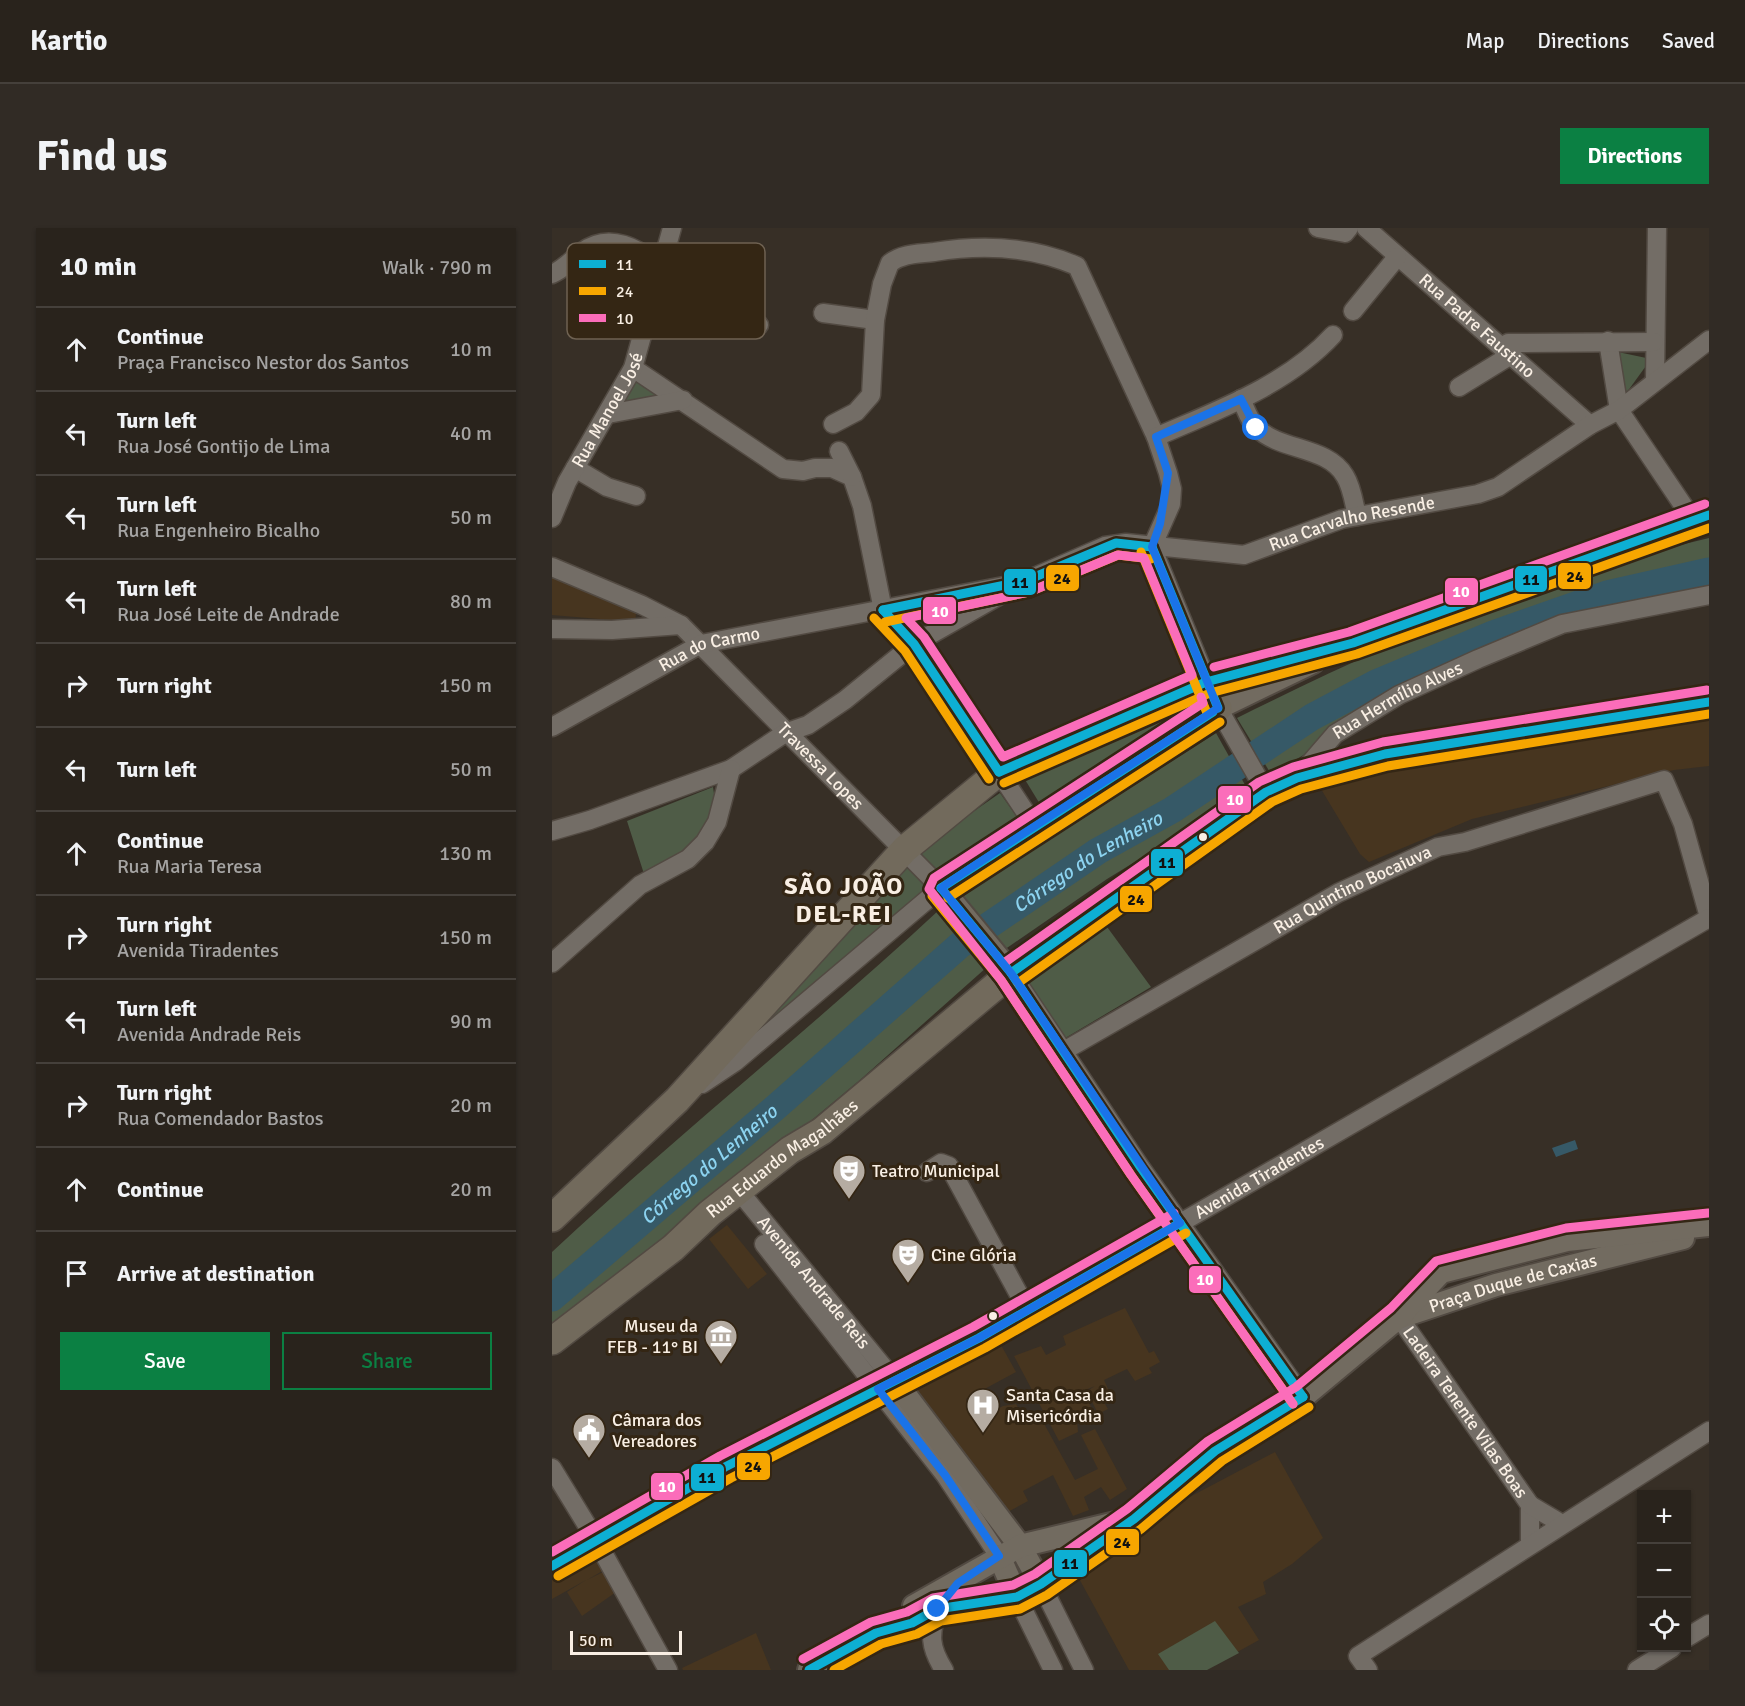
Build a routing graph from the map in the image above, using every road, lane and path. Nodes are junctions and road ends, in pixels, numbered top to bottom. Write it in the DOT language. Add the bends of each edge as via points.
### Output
graph roads {
  1 [pos="672,228"];
  2 [pos="1318,228"];
  3 [pos="1349,228"];
  4 [pos="1366,228"];
  5 [pos="1657,228"];
  6 [pos="668,243"];
  7 [pos="1397,257"];
  8 [pos="567,263"];
  9 [pos="552,274"];
  10 [pos="1353,311"];
  11 [pos="823,313"];
  12 [pos="875,320"];
  13 [pos="1333,335"];
  14 [pos="641,339"];
  15 [pos="1709,340"];
  16 [pos="1608,341"];
  17 [pos="1654,342"];
  18 [pos="1511,355"];
  19 [pos="633,368"];
  20 [pos="1655,380"];
  21 [pos="1459,387"];
  22 [pos="1241,399"];
  23 [pos="683,400"];
  24 [pos="1619,410"];
  25 [pos="608,414"];
  26 [pos="833,424"];
  27 [pos="1590,425"];
  28 [pos="1156,437"];
  29 [pos="839,451"];
  30 [pos="575,468"];
  31 [pos="852,477"];
  32 [pos="636,496"];
  33 [pos="1358,516"];
  34 [pos="552,518"];
  35 [pos="1704,518"];
  36 [pos="1152,547"];
  37 [pos="552,567"];
  38 [pos="1025,581"];
  39 [pos="1709,595"];
  40 [pos="883,610"];
  41 [pos="681,625"];
  42 [pos="552,629"];
  43 [pos="1353,643"];
  44 [pos="701,644"];
  45 [pos="914,644"];
  46 [pos="1206,682"];
  47 [pos="1173,697"];
  48 [pos="1709,702"];
  49 [pos="1219,710"];
  50 [pos="552,727"];
  51 [pos="785,733"];
  52 [pos="731,769"];
  53 [pos="999,772"];
  54 [pos="1297,778"];
  55 [pos="1260,782"];
  56 [pos="1034,825"];
  57 [pos="552,831"];
  58 [pos="905,849"];
  59 [pos="945,892"];
  60 [pos="1709,918"];
  61 [pos="552,963"];
  62 [pos="1003,963"];
  63 [pos="1062,1052"];
  64 [pos="677,1100"];
  65 [pos="927,1172"];
  66 [pos="734,1196"];
  67 [pos="552,1218"];
  68 [pos="1180,1223"];
  69 [pos="1709,1225"];
  70 [pos="1709,1230"];
  71 [pos="1028,1311"];
  72 [pos="1399,1317"];
  73 [pos="552,1341"];
  74 [pos="886,1384"];
  75 [pos="1303,1397"];
  76 [pos="1709,1431"];
  77 [pos="552,1468"];
  78 [pos="1530,1505"];
  79 [pos="1134,1519"];
  80 [pos="1562,1524"];
  81 [pos="596,1540"];
  82 [pos="1530,1544"];
  83 [pos="1020,1546"];
  84 [pos="999,1556"];
  85 [pos="552,1566"];
  86 [pos="958,1583"];
  87 [pos="1041,1584"];
  88 [pos="1017,1597"];
  89 [pos="937,1609"];
  90 [pos="1709,1624"];
  91 [pos="876,1633"];
  92 [pos="1691,1635"];
  93 [pos="1664,1652"];
  94 [pos="668,1670"];
  95 [pos="809,1670"];
  96 [pos="944,1670"];
  97 [pos="1053,1670"];
  98 [pos="1084,1670"];
  99 [pos="1368,1670"];
  100 [pos="1637,1670"];
  1 -- 6 [label="street, Rua Manoel José"];
  2 -- 3 [label="street" via="1345,233"];
  4 -- 7 [label="street, Rua Padre Faustino"];
  5 -- 17 [label="street"];
  7 -- 10 [label="street"];
  7 -- 18 [label="street, Rua Padre Faustino"];
  8 -- 9 [label="street"];
  11 -- 12 [label="street"];
  12 -- 26 [label="street" via="871,395 856,412"];
  12 -- 28 [label="street" via="884,277 897,258 962,247 1053,256 1077,266"];
  13 -- 22 [label="street" via="1293,369"];
  14 -- 19 [label="street, Rua Manoel José"];
  15 -- 20 [label="street, Rua Carvalho Resende"];
  16 -- 17 [label="street"];
  16 -- 18 [label="street" via="1508,343"];
  16 -- 24 [label="street"];
  17 -- 20 [label="street"];
  18 -- 21 [label="street"];
  18 -- 27 [label="street, Rua Padre Faustino"];
  19 -- 23 [label="street"];
  19 -- 25 [label="street, Rua Manoel José"];
  20 -- 24 [label="street, Rua Carvalho Resende"];
  22 -- 28 [label="street"];
  22 -- 33 [label="street" via="1253,424 1265,435 1326,459 1341,470"];
  23 -- 25 [label="street"];
  23 -- 31 [label="street" via="783,469 826,468"];
  24 -- 27 [label="street, Rua Carvalho Resende"];
  24 -- 35 [label="street"];
  25 -- 30 [label="street, Rua Manoel José"];
  27 -- 33 [label="street, Rua Carvalho Resende" via="1485,492"];
  28 -- 36 [label="street" via="1172,498"];
  29 -- 31 [label="street"];
  30 -- 32 [label="street" via="607,487"];
  30 -- 34 [label="street, Rua Manoel José"];
  31 -- 40 [label="street" via="862,506"];
  33 -- 36 [label="street, Rua Carvalho Resende" via="1328,523 1244,555"];
  35 -- 43 [label="highway"];
  36 -- 38 [label="street, Rua Carvalho Resende" via="1112,544"];
  36 -- 46 [label="street"];
  37 -- 41 [label="street, Travessa Lopes"];
  38 -- 40 [label="street, Rua do Carmo"];
  38 -- 45 [label="street"];
  39 -- 54 [label="street, Rua Hermílio Alves" via="1562,624 1468,663 1399,695 1335,734"];
  40 -- 44 [label="street, Rua do Carmo"];
  40 -- 45 [label="street"];
  41 -- 42 [label="street"];
  41 -- 44 [label="street, Travessa Lopes"];
  43 -- 46 [label="highway"];
  43 -- 49 [label="main road"];
  44 -- 50 [label="street, Rua do Carmo"];
  44 -- 51 [label="street, Travessa Lopes"];
  45 -- 51 [label="street" via="846,700 808,725"];
  45 -- 53 [label="street"];
  46 -- 47 [label="highway"];
  46 -- 49 [label="street"];
  47 -- 49 [label="highway"];
  47 -- 53 [label="highway"];
  48 -- 54 [label="highway" via="1384,754"];
  49 -- 55 [label="street"];
  49 -- 56 [label="main road" via="1093,792"];
  51 -- 52 [label="street"];
  51 -- 58 [label="street, Travessa Lopes"];
  52 -- 57 [label="street"];
  52 -- 61 [label="street" via="717,822 705,842 688,859 640,885"];
  53 -- 56 [label="street"];
  53 -- 58 [label="highway"];
  54 -- 55 [label="highway, Rua Hermílio Alves"];
  55 -- 62 [label="highway, Rua Hermílio Alves"];
  56 -- 59 [label="main road"];
  58 -- 59 [label="street, Travessa Lopes"];
  58 -- 64 [label="highway"];
  59 -- 62 [label="main road"];
  59 -- 64 [label="street" via="735,1062"];
  60 -- 63 [label="street, Rua Quintino Bocaiuva" via="1683,824 1664,780 1438,847 1338,893"];
  60 -- 68 [label="street, Avenida Tiradentes"];
  62 -- 63 [label="street"];
  62 -- 66 [label="highway, Rua Eduardo Magalhães" via="822,1131 807,1138"];
  63 -- 68 [label="street"];
  64 -- 67 [label="highway"];
  65 -- 71 [label="street" via="941,1163 949,1167"];
  66 -- 73 [label="highway, Rua Eduardo Magalhães"];
  66 -- 74 [label="street, Avenida Andrade Reis"];
  68 -- 71 [label="street, Avenida Tiradentes"];
  68 -- 75 [label="street"];
  69 -- 72 [label="main road, Praça Duque de Caxias" via="1567,1240 1441,1272"];
  70 -- 72 [label="main road, Praça Duque de Caxias" via="1496,1285"];
  71 -- 74 [label="street, Avenida Tiradentes"];
  72 -- 75 [label="main road"];
  72 -- 78 [label="street, Ladeira Tenente Vilas Boas"];
  74 -- 81 [label="main road, Avenida Tiradentes" via="725,1467"];
  74 -- 83 [label="main road, Avenida Andrade Reis"];
  74 -- 84 [label="street, Avenida Andrade Reis"];
  75 -- 79 [label="main road" via="1215,1451"];
  76 -- 80 [label="street"];
  77 -- 81 [label="street"];
  78 -- 80 [label="street"];
  78 -- 82 [label="street, Ladeira Tenente Vilas Boas"];
  79 -- 83 [label="main road"];
  79 -- 87 [label="main road"];
  80 -- 82 [label="street"];
  81 -- 85 [label="main road, Avenida Tiradentes"];
  81 -- 94 [label="street"];
  82 -- 99 [label="street" via="1358,1656"];
  83 -- 84 [label="main road"];
  83 -- 87 [label="main road, Avenida Andrade Reis"];
  84 -- 86 [label="main road"];
  84 -- 88 [label="main road"];
  86 -- 89 [label="main road"];
  86 -- 91 [label="main road"];
  87 -- 88 [label="main road"];
  87 -- 98 [label="street"];
  88 -- 89 [label="main road"];
  88 -- 97 [label="street"];
  89 -- 91 [label="main road" via="912,1623"];
  89 -- 96 [label="street" via="932,1644"];
  90 -- 92 [label="street"];
  91 -- 95 [label="main road"];
  93 -- 100 [label="street"];
}
